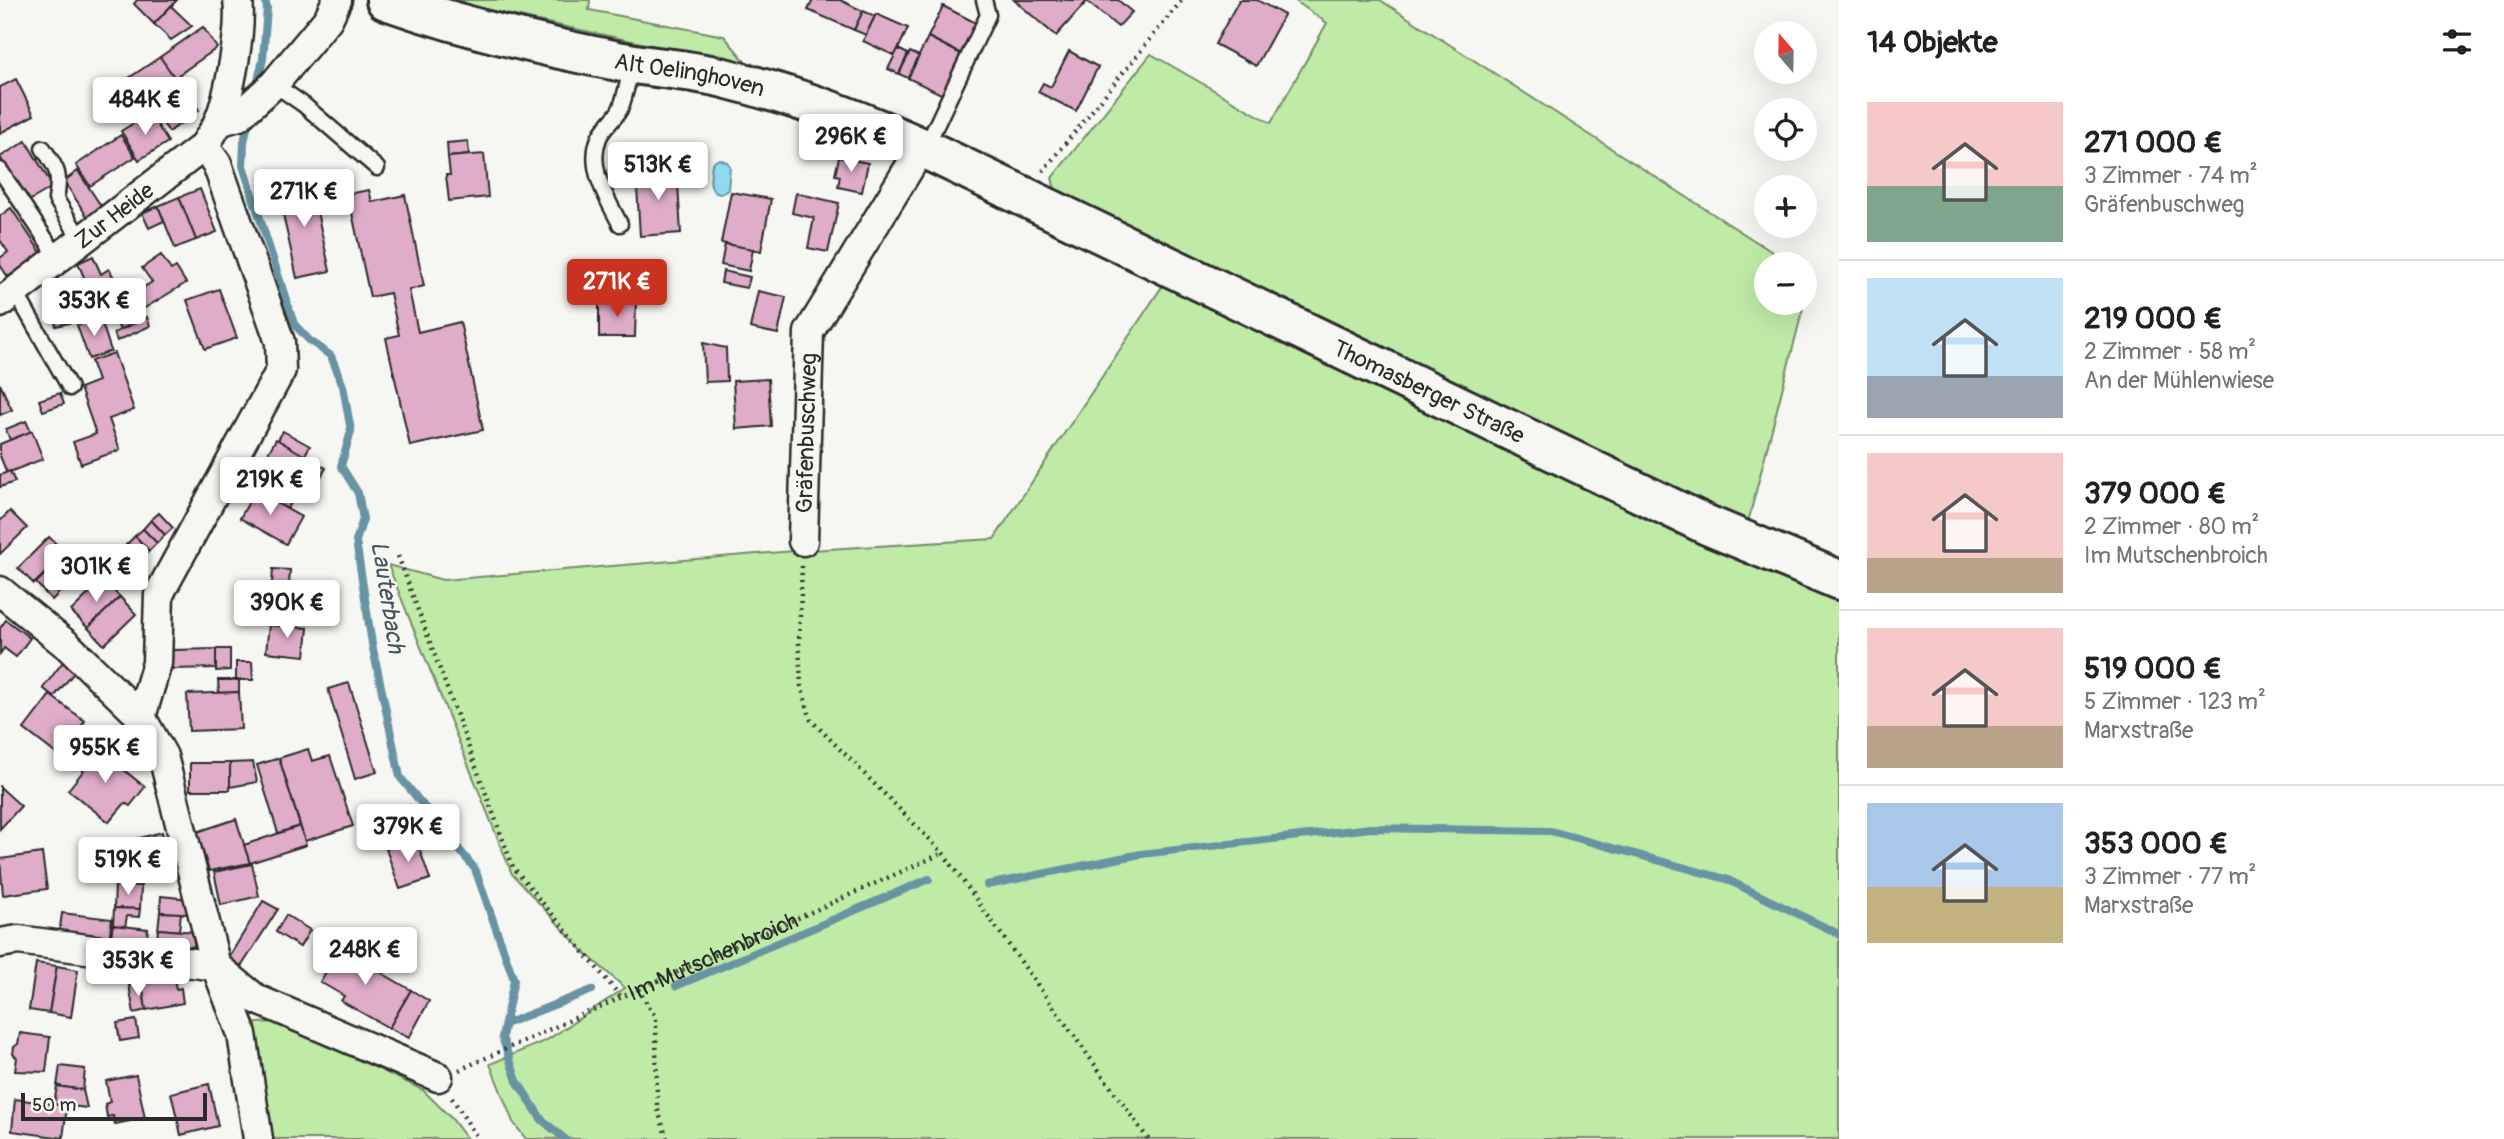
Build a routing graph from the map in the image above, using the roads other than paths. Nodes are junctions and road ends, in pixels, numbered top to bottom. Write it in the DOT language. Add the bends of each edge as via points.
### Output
graph roads {
  1 [pos="238,0"];
  2 [pos="337,0"];
  3 [pos="386,0"];
  4 [pos="984,0"];
  5 [pos="632,64"];
  6 [pos="274,84"];
  7 [pos="229,119"];
  8 [pos="204,146"];
  9 [pos="43,148"];
  10 [pos="924,148"];
  11 [pos="377,167"];
  12 [pos="0,170"];
  13 [pos="1023,196"];
  14 [pos="620,224"];
  15 [pos="81,240"];
  16 [pos="58,258"];
  17 [pos="7,297"];
  18 [pos="70,388"];
  19 [pos="803,541"];
  20 [pos="1839,580"];
  21 [pos="0,591"];
  22 [pos="141,717"];
  23 [pos="0,943"];
  24 [pos="216,966"];
  25 [pos="438,1077"];
  26 [pos="258,1139"];
  1 -- 7 [label="street, Zur Heide" via="241,19"];
  2 -- 6 [label="street, Zur Heide" via="328,19"];
  3 -- 5 [label="main road, Alt Oelinghoven" via="467,27"];
  4 -- 10 [label="lane" via="988,15"];
  5 -- 10 [label="main road, Alt Oelinghoven" via="722,78 861,121"];
  5 -- 14 [label="lane" via="621,110 605,126 595,155 600,183"];
  6 -- 7 [label="street, Zur Heide"];
  6 -- 11 [label="lane"];
  7 -- 8 [label="street, Zur Heide"];
  8 -- 15 [label="street, Zur Heide"];
  8 -- 22 [label="street" via="217,164 280,342 281,370 159,594 157,663"];
  9 -- 15 [label="lane" via="60,180 56,199"];
  10 -- 13 [label="main road, Alt Oelinghoven"];
  10 -- 19 [label="street, Gräfenbuschweg" via="808,332"];
  12 -- 16 [label="lane"];
  13 -- 20 [label="main road, Thomasberger Straße" via="1707,525"];
  15 -- 16 [label="street, Zur Heide"];
  16 -- 17 [label="street, Zur Heide"];
  17 -- 18 [label="lane"];
  21 -- 22 [label="street" via="68,646"];
  22 -- 24 [label="street" via="163,756"];
  23 -- 24 [label="street" via="18,940"];
  24 -- 25 [label="street" via="256,999"];
  24 -- 26 [label="street" via="242,1034"];
}
